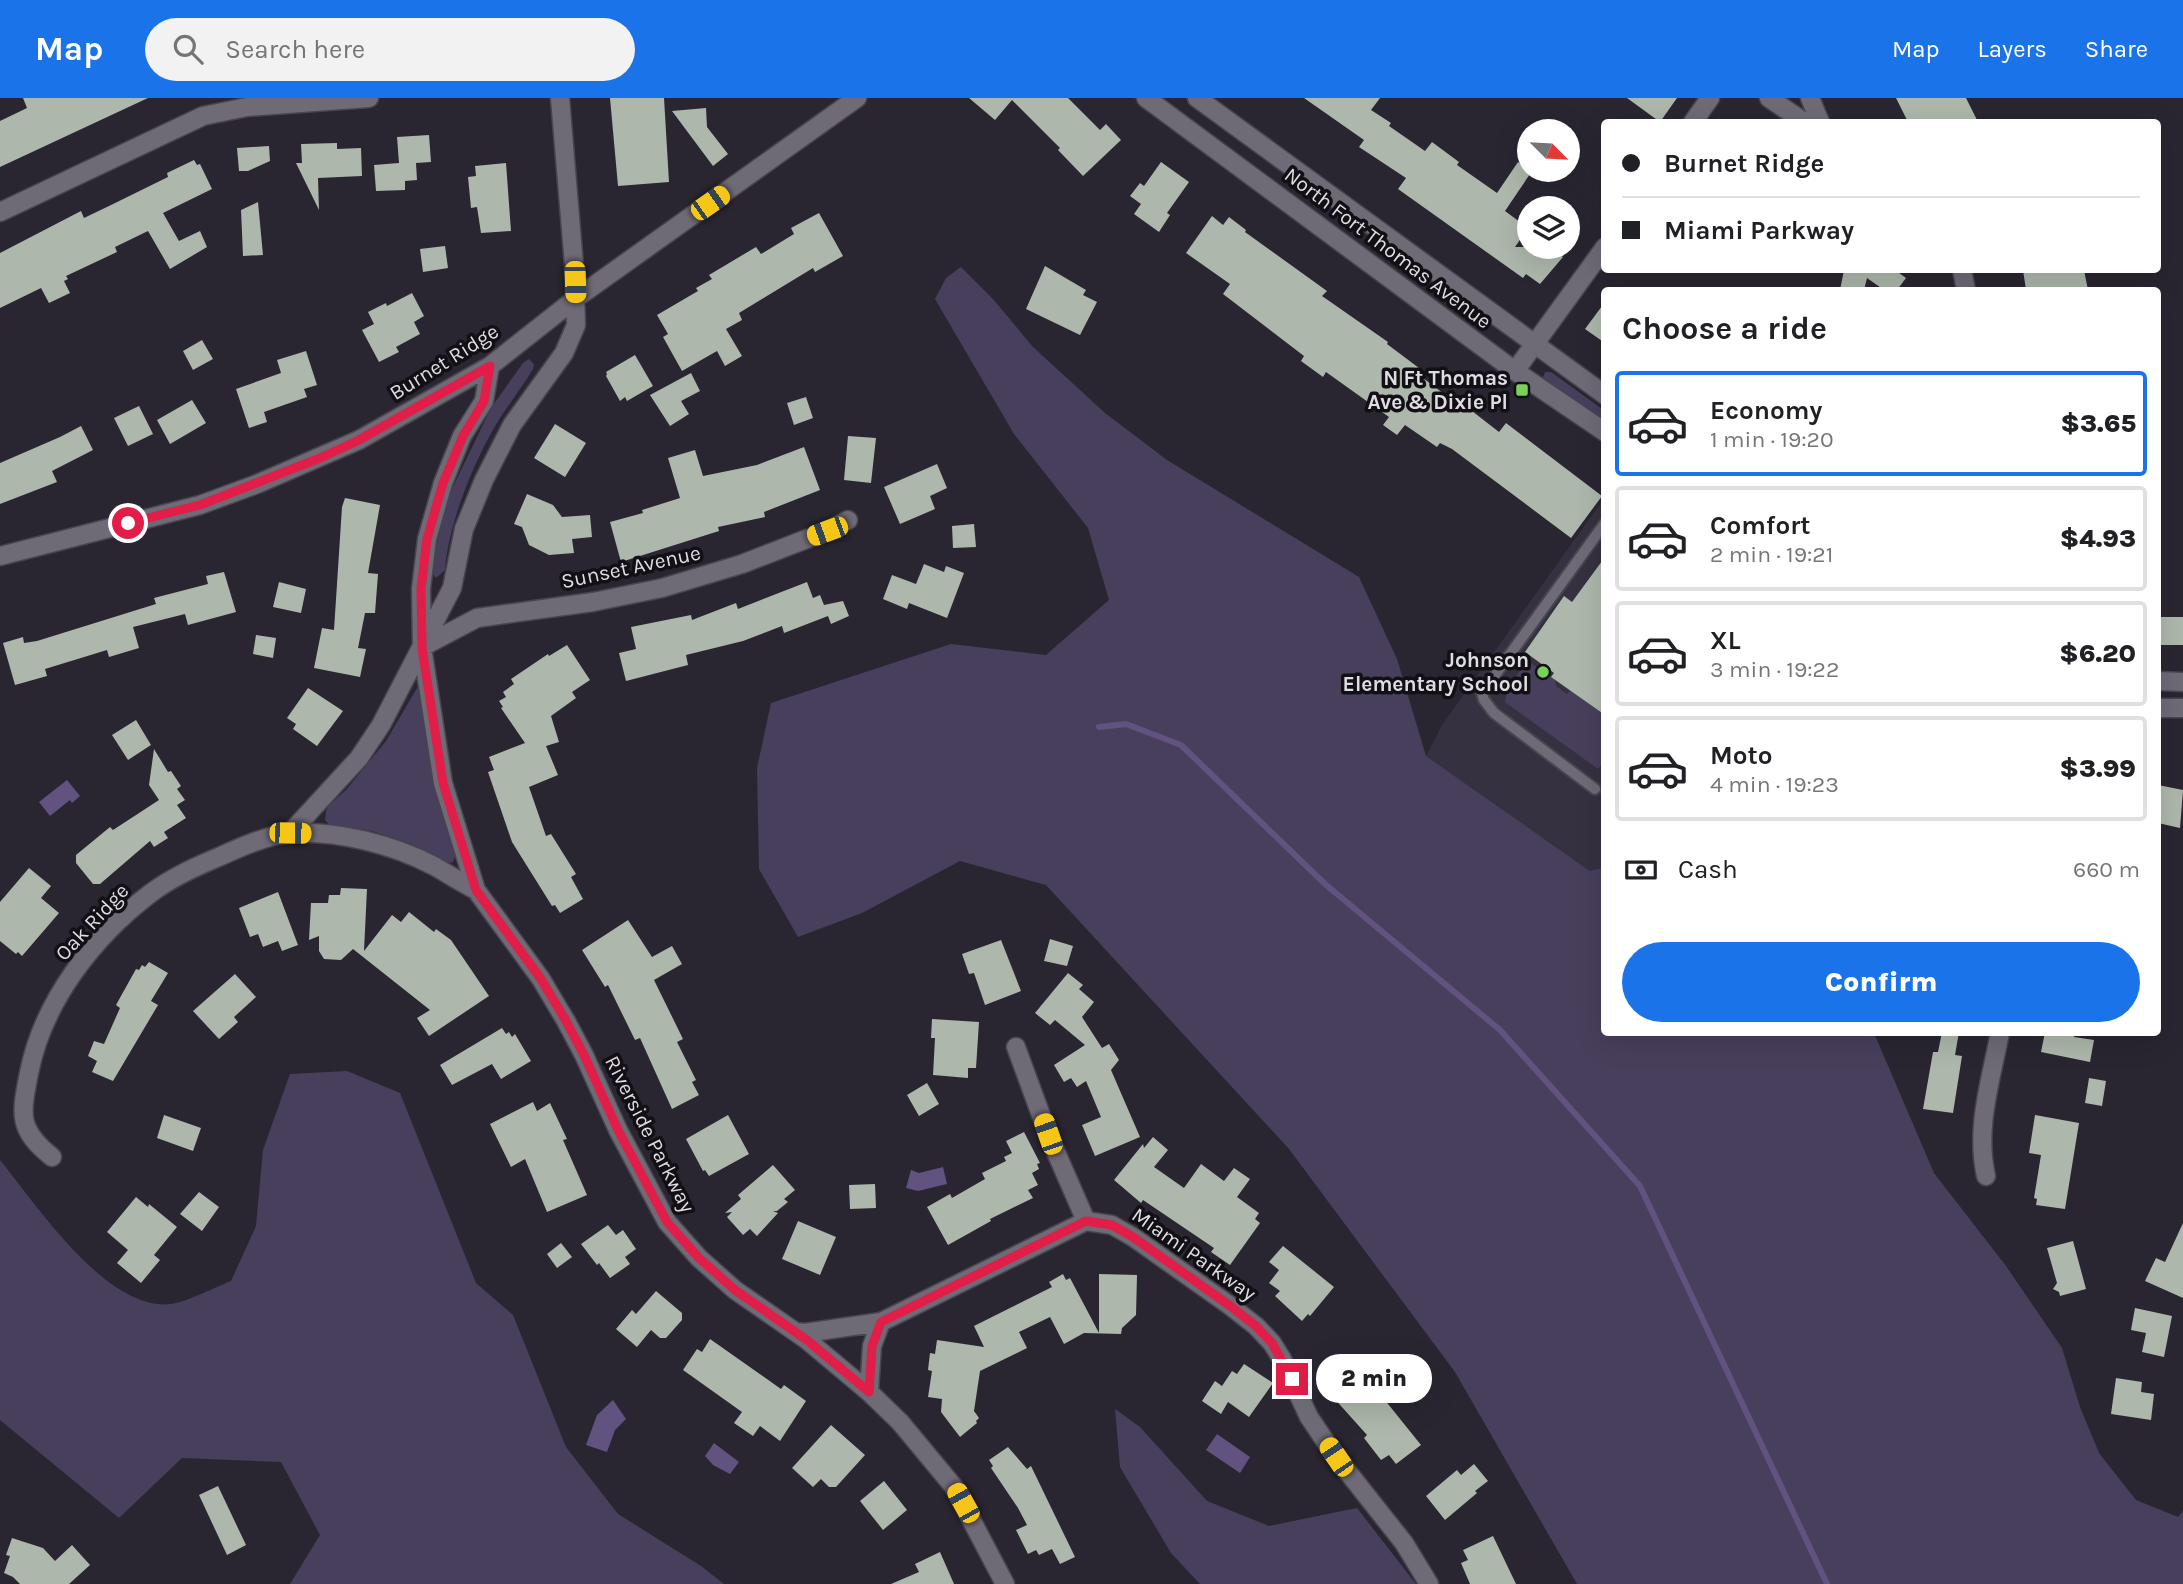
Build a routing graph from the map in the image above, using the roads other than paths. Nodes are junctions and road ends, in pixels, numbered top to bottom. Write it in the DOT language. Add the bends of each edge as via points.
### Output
graph roads {
  1 [pos="369,98"];
  2 [pos="559,98"];
  3 [pos="858,98"];
  4 [pos="1146,98"];
  5 [pos="1197,98"];
  6 [pos="1710,98"];
  7 [pos="1769,98"];
  8 [pos="1810,98"];
  9 [pos="1695,119"];
  10 [pos="1800,119"];
  11 [pos="1819,119"];
  12 [pos="0,212"];
  13 [pos="1601,252"];
  14 [pos="575,299"];
  15 [pos="1534,344"];
  16 [pos="490,366"];
  17 [pos="1515,371"];
  18 [pos="1601,392"];
  19 [pos="1601,429"];
  20 [pos="848,520"];
  21 [pos="1601,529"];
  22 [pos="0,556"];
  23 [pos="422,648"];
  24 [pos="2161,681"];
  25 [pos="2183,682"];
  26 [pos="2161,708"];
  27 [pos="2183,708"];
  28 [pos="1595,789"];
  29 [pos="290,833"];
  30 [pos="476,890"];
  31 [pos="1999,1036"];
  32 [pos="1016,1047"];
  33 [pos="52,1157"];
  34 [pos="1986,1176"];
  35 [pos="1086,1221"];
  36 [pos="881,1322"];
  37 [pos="796,1332"];
  38 [pos="869,1392"];
  39 [pos="1006,1584"];
  40 [pos="1429,1584"];
  1 -- 12 [label="street" via="247,107 203,116"];
  2 -- 14 [label="street"];
  3 -- 14 [label="street, Burnet Ridge"];
  4 -- 17 [label="street, North Fort Thomas Avenue"];
  5 -- 15 [label="street, North Fort Thomas Avenue"];
  6 -- 9 [label="street"];
  7 -- 10 [label="street"];
  8 -- 11 [label="street"];
  13 -- 15 [label="street"];
  14 -- 16 [label="street, Burnet Ridge"];
  14 -- 23 [label="street" via="576,325 566,349 512,425 484,480 464,529 452,588"];
  15 -- 17 [label="street"];
  15 -- 18 [label="street, North Fort Thomas Avenue"];
  16 -- 22 [label="street, Burnet Ridge" via="359,440 246,488 200,505"];
  16 -- 23 [label="street, Riverside Parkway" via="484,401 453,460 427,539 421,589"];
  17 -- 19 [label="street, North Fort Thomas Avenue"];
  20 -- 23 [label="street, Sunset Avenue" via="742,564 663,588 477,618"];
  21 -- 28 [label="lane" via="1482,693 1494,713"];
  23 -- 29 [label="street" via="366,748"];
  23 -- 30 [label="street, Riverside Parkway" via="443,783"];
  24 -- 25 [label="street"];
  26 -- 27 [label="street"];
  29 -- 30 [label="street, Oak Ridge" via="378,844 434,866"];
  29 -- 33 [label="street, Oak Ridge" via="236,849 151,892 73,973 36,1042 24,1101 23,1120 35,1143"];
  30 -- 37 [label="street, Riverside Parkway" via="566,1021 667,1222 735,1290"];
  31 -- 34 [label="street" via="1980,1132"];
  32 -- 35 [label="street"];
  35 -- 36 [label="street"];
  35 -- 40 [label="street, Miami Parkway" via="1112,1225 1133,1237 1264,1334 1282,1359 1309,1417"];
  36 -- 37 [label="street"];
  36 -- 38 [label="street" via="872,1346"];
  37 -- 38 [label="street, Riverside Parkway"];
  38 -- 39 [label="street, Riverside Parkway" via="954,1487"];
}
